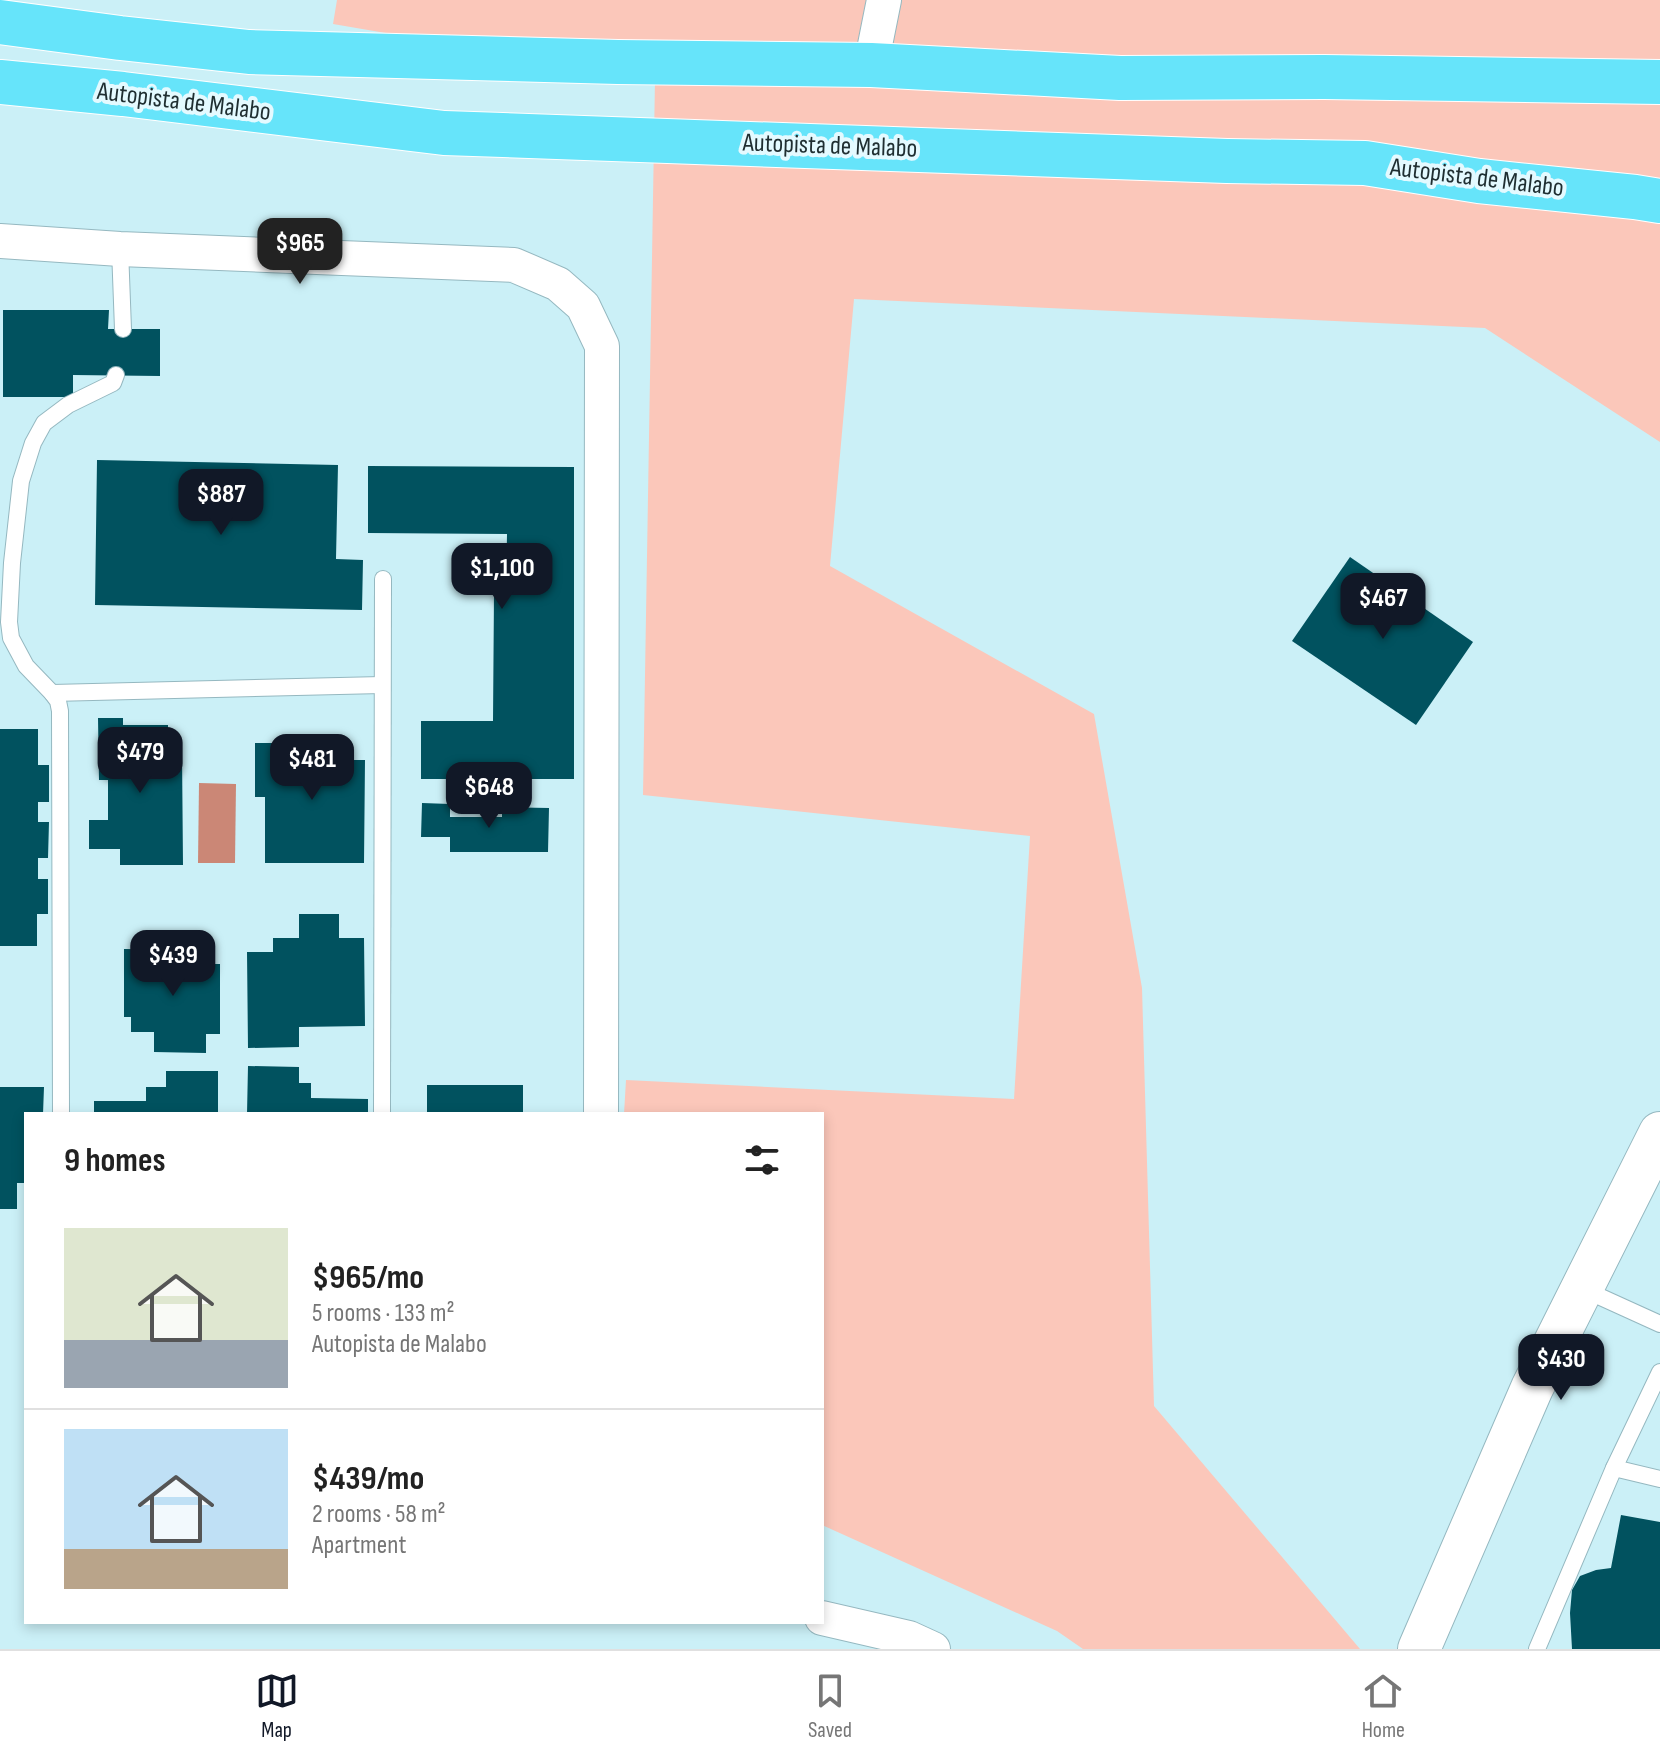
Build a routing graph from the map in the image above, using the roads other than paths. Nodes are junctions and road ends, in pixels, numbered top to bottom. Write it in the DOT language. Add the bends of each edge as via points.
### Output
graph roads {
  1 [pos="884,0"];
  2 [pos="0,22"];
  3 [pos="871,65"];
  4 [pos="0,82"];
  5 [pos="1660,82"];
  6 [pos="1660,201"];
  7 [pos="0,241"];
  8 [pos="120,249"];
  9 [pos="123,329"];
  10 [pos="116,375"];
  11 [pos="383,579"];
  12 [pos="382,685"];
  13 [pos="52,693"];
  14 [pos="61,1112"];
  15 [pos="382,1112"];
  16 [pos="601,1112"];
  17 [pos="1660,1133"];
  18 [pos="1582,1289"];
  19 [pos="1660,1324"];
  20 [pos="1660,1372"];
  21 [pos="1614,1468"];
  22 [pos="1660,1479"];
  23 [pos="824,1618"];
  24 [pos="933,1649"];
  25 [pos="1419,1649"];
  26 [pos="1537,1649"];
  1 -- 3 [label="street"];
  2 -- 3 [label="highway" via="249,52"];
  3 -- 5 [label="highway" via="1120,78"];
  4 -- 6 [label="highway, Autopista de Malabo" via="444,133 1365,163"];
  7 -- 8 [label="street"];
  8 -- 9 [label="lane"];
  8 -- 16 [label="street" via="514,265 558,284 583,306 602,346"];
  10 -- 13 [label="lane" via="113,383 44,423 21,481 11,638 26,666"];
  11 -- 12 [label="lane"];
  12 -- 13 [label="lane"];
  12 -- 15 [label="lane"];
  13 -- 14 [label="lane" via="60,711"];
  17 -- 18 [label="street"];
  18 -- 19 [label="lane"];
  18 -- 25 [label="street" via="1508,1439"];
  20 -- 21 [label="lane"];
  21 -- 22 [label="lane"];
  21 -- 26 [label="lane"];
  23 -- 24 [label="street" via="909,1638"];
}
